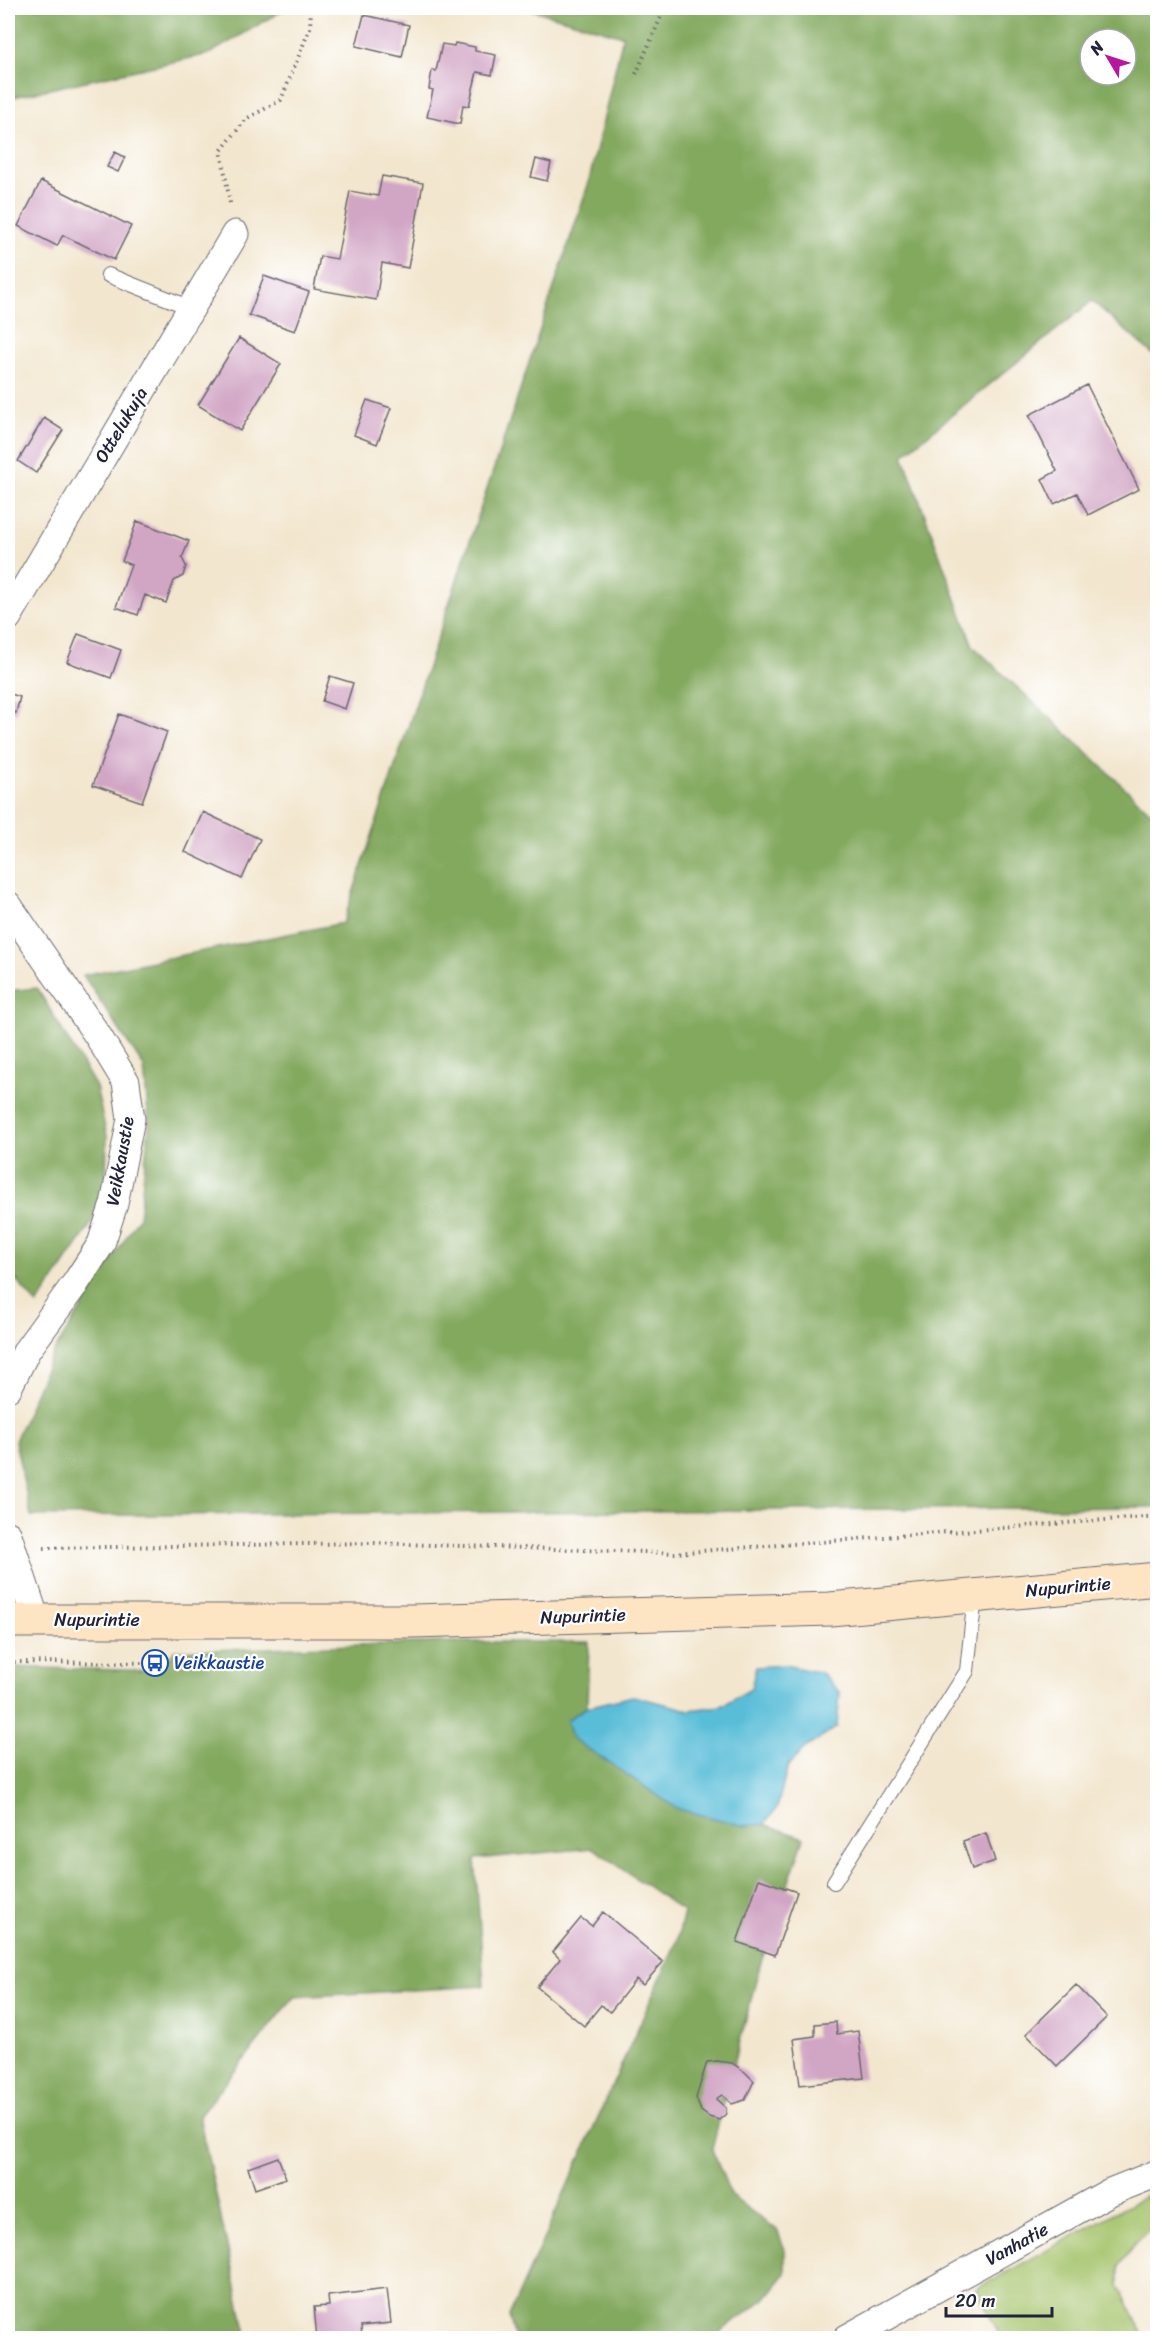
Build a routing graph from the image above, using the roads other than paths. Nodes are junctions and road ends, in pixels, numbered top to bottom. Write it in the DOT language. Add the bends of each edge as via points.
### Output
graph roads {
  1 [pos="235,234"];
  2 [pos="108,275"];
  3 [pos="191,308"];
  4 [pos="8,617"];
  5 [pos="8,905"];
  6 [pos="8,1388"];
  7 [pos="10,1542"];
  8 [pos="1158,1579"];
  9 [pos="975,1596"];
  10 [pos="22,1621"];
  11 [pos="834,1882"];
  12 [pos="1158,2174"];
  13 [pos="847,2338"];
  1 -- 3 [label="street, Ottelukuja"];
  2 -- 3 [label="lane"];
  3 -- 4 [label="street, Ottelukuja"];
  5 -- 6 [label="street, Veikkaustie" via="126,1082 131,1119 114,1204 100,1244 27,1350"];
  7 -- 10 [label="street"];
  8 -- 9 [label="main road, Nupurintie"];
  9 -- 10 [label="main road, Nupurintie" via="830,1609 413,1621"];
  9 -- 11 [label="lane" via="967,1671"];
  12 -- 13 [label="street, Vanhatie" via="1110,2192"];
}
